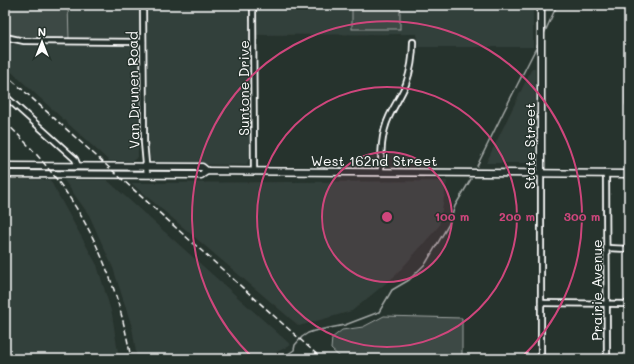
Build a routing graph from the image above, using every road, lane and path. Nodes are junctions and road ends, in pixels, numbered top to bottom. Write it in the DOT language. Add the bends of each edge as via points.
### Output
graph roads {
  1 [pos="143,5"];
  2 [pos="253,5"];
  3 [pos="541,5"];
  4 [pos="629,5"];
  5 [pos="5,37"];
  6 [pos="142,42"];
  7 [pos="413,42"];
  8 [pos="5,96"];
  9 [pos="629,103"];
  10 [pos="5,166"];
  11 [pos="78,166"];
  12 [pos="145,166"];
  13 [pos="207,171"];
  14 [pos="254,171"];
  15 [pos="381,172"];
  16 [pos="541,173"];
  17 [pos="5,174"];
  18 [pos="606,174"];
  19 [pos="629,174"];
  20 [pos="78,175"];
  21 [pos="147,175"];
  22 [pos="607,248"];
  23 [pos="629,249"];
  24 [pos="541,304"];
  25 [pos="607,304"];
  26 [pos="629,304"];
  27 [pos="542,359"];
  28 [pos="607,359"];
  1 -- 6 [label="street, Van Drunen Road"];
  2 -- 14 [label="street, Suntone Drive"];
  3 -- 16 [label="main road, State Street"];
  4 -- 9 [label="street"];
  5 -- 6 [label="street" via="24,41"];
  6 -- 12 [label="street, Van Drunen Road"];
  7 -- 15 [label="street" via="410,71 388,118 383,136"];
  8 -- 11 [label="street" via="74,159"];
  10 -- 11 [label="main road, West 162nd Street"];
  11 -- 12 [label="main road, West 162nd Street"];
  11 -- 20 [label="main road"];
  12 -- 13 [label="main road, West 162nd Street" via="202,167"];
  12 -- 21 [label="street, Van Drunen Road"];
  13 -- 14 [label="main road, West 162nd Street"];
  13 -- 21 [label="main road, West 162nd Street" via="201,175"];
  14 -- 15 [label="main road, West 162nd Street"];
  15 -- 16 [label="main road, West 162nd Street"];
  16 -- 18 [label="main road, West 162nd Street"];
  16 -- 24 [label="street, State Street"];
  17 -- 20 [label="main road, West 162nd Street"];
  18 -- 19 [label="main road, West 162nd Street"];
  18 -- 22 [label="street, Prairie Avenue"];
  20 -- 21 [label="main road, West 162nd Street"];
  22 -- 23 [label="street"];
  22 -- 25 [label="street, Prairie Avenue"];
  24 -- 25 [label="street"];
  24 -- 27 [label="street, State Street"];
  25 -- 26 [label="street"];
  25 -- 28 [label="street, Prairie Avenue"];
}
